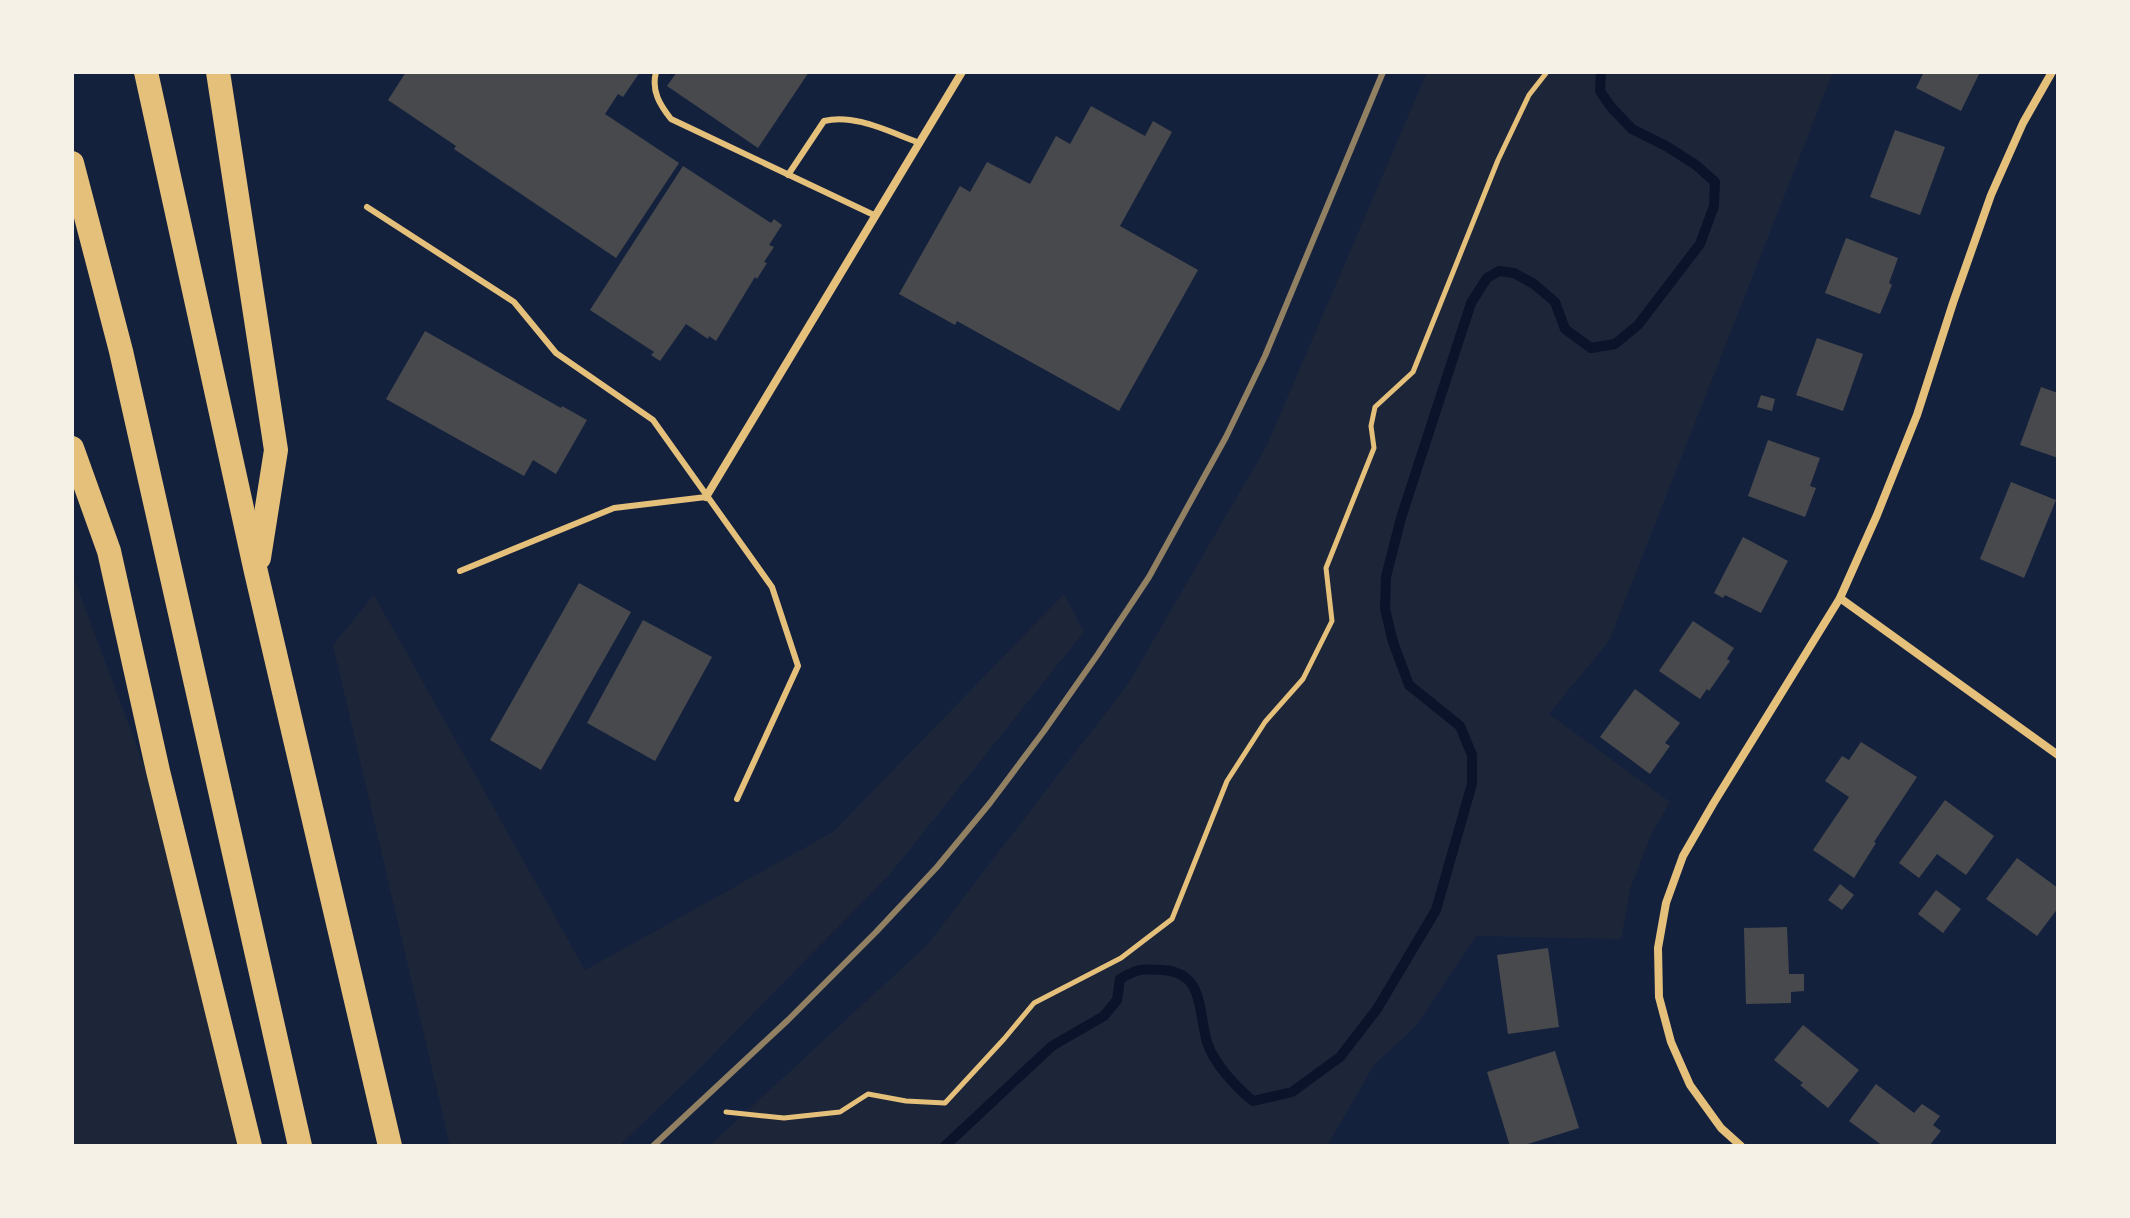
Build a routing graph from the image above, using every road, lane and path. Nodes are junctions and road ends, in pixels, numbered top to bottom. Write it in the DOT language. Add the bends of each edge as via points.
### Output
graph roads {
  1 [pos="146,72"];
  2 [pos="218,72"];
  3 [pos="656,72"];
  4 [pos="962,72"];
  5 [pos="1547,72"];
  6 [pos="2052,72"];
  7 [pos="920,143"];
  8 [pos="72,163"];
  9 [pos="788,175"];
  10 [pos="367,207"];
  11 [pos="876,216"];
  12 [pos="72,448"];
  13 [pos="706,497"];
  14 [pos="460,571"];
  15 [pos="256,572"];
  16 [pos="1840,598"];
  17 [pos="2058,755"];
  18 [pos="737,799"];
  19 [pos="726,1112"];
  20 [pos="250,1146"];
  21 [pos="300,1146"];
  22 [pos="390,1146"];
  23 [pos="1741,1146"];
  1 -- 15 [label="highway"];
  2 -- 15 [label="highway" via="276,450"];
  3 -- 9 [label="lane" via="657,102 671,119"];
  4 -- 7 [label="street"];
  5 -- 19 [label="path" via="1529,95 1498,160 1413,372 1375,407 1374,448 1326,568 1332,621 1303,679 1265,722 1227,781 1172,919 1121,958 1034,1003 945,1103 868,1094 840,1112 784,1118"];
  6 -- 16 [label="street" via="1991,195 1917,415"];
  7 -- 9 [label="lane" via="853,120 824,121"];
  7 -- 11 [label="street"];
  8 -- 21 [label="highway" via="121,351"];
  9 -- 11 [label="lane"];
  10 -- 13 [label="lane" via="514,302 556,353 653,420"];
  11 -- 13 [label="street"];
  12 -- 20 [label="highway" via="109,551"];
  13 -- 14 [label="lane" via="614,508"];
  13 -- 18 [label="lane" via="772,587 798,666"];
  15 -- 22 [label="highway"];
  16 -- 17 [label="street"];
  16 -- 23 [label="street" via="1683,856 1666,903 1658,948 1659,997 1671,1042 1690,1085"];
}
